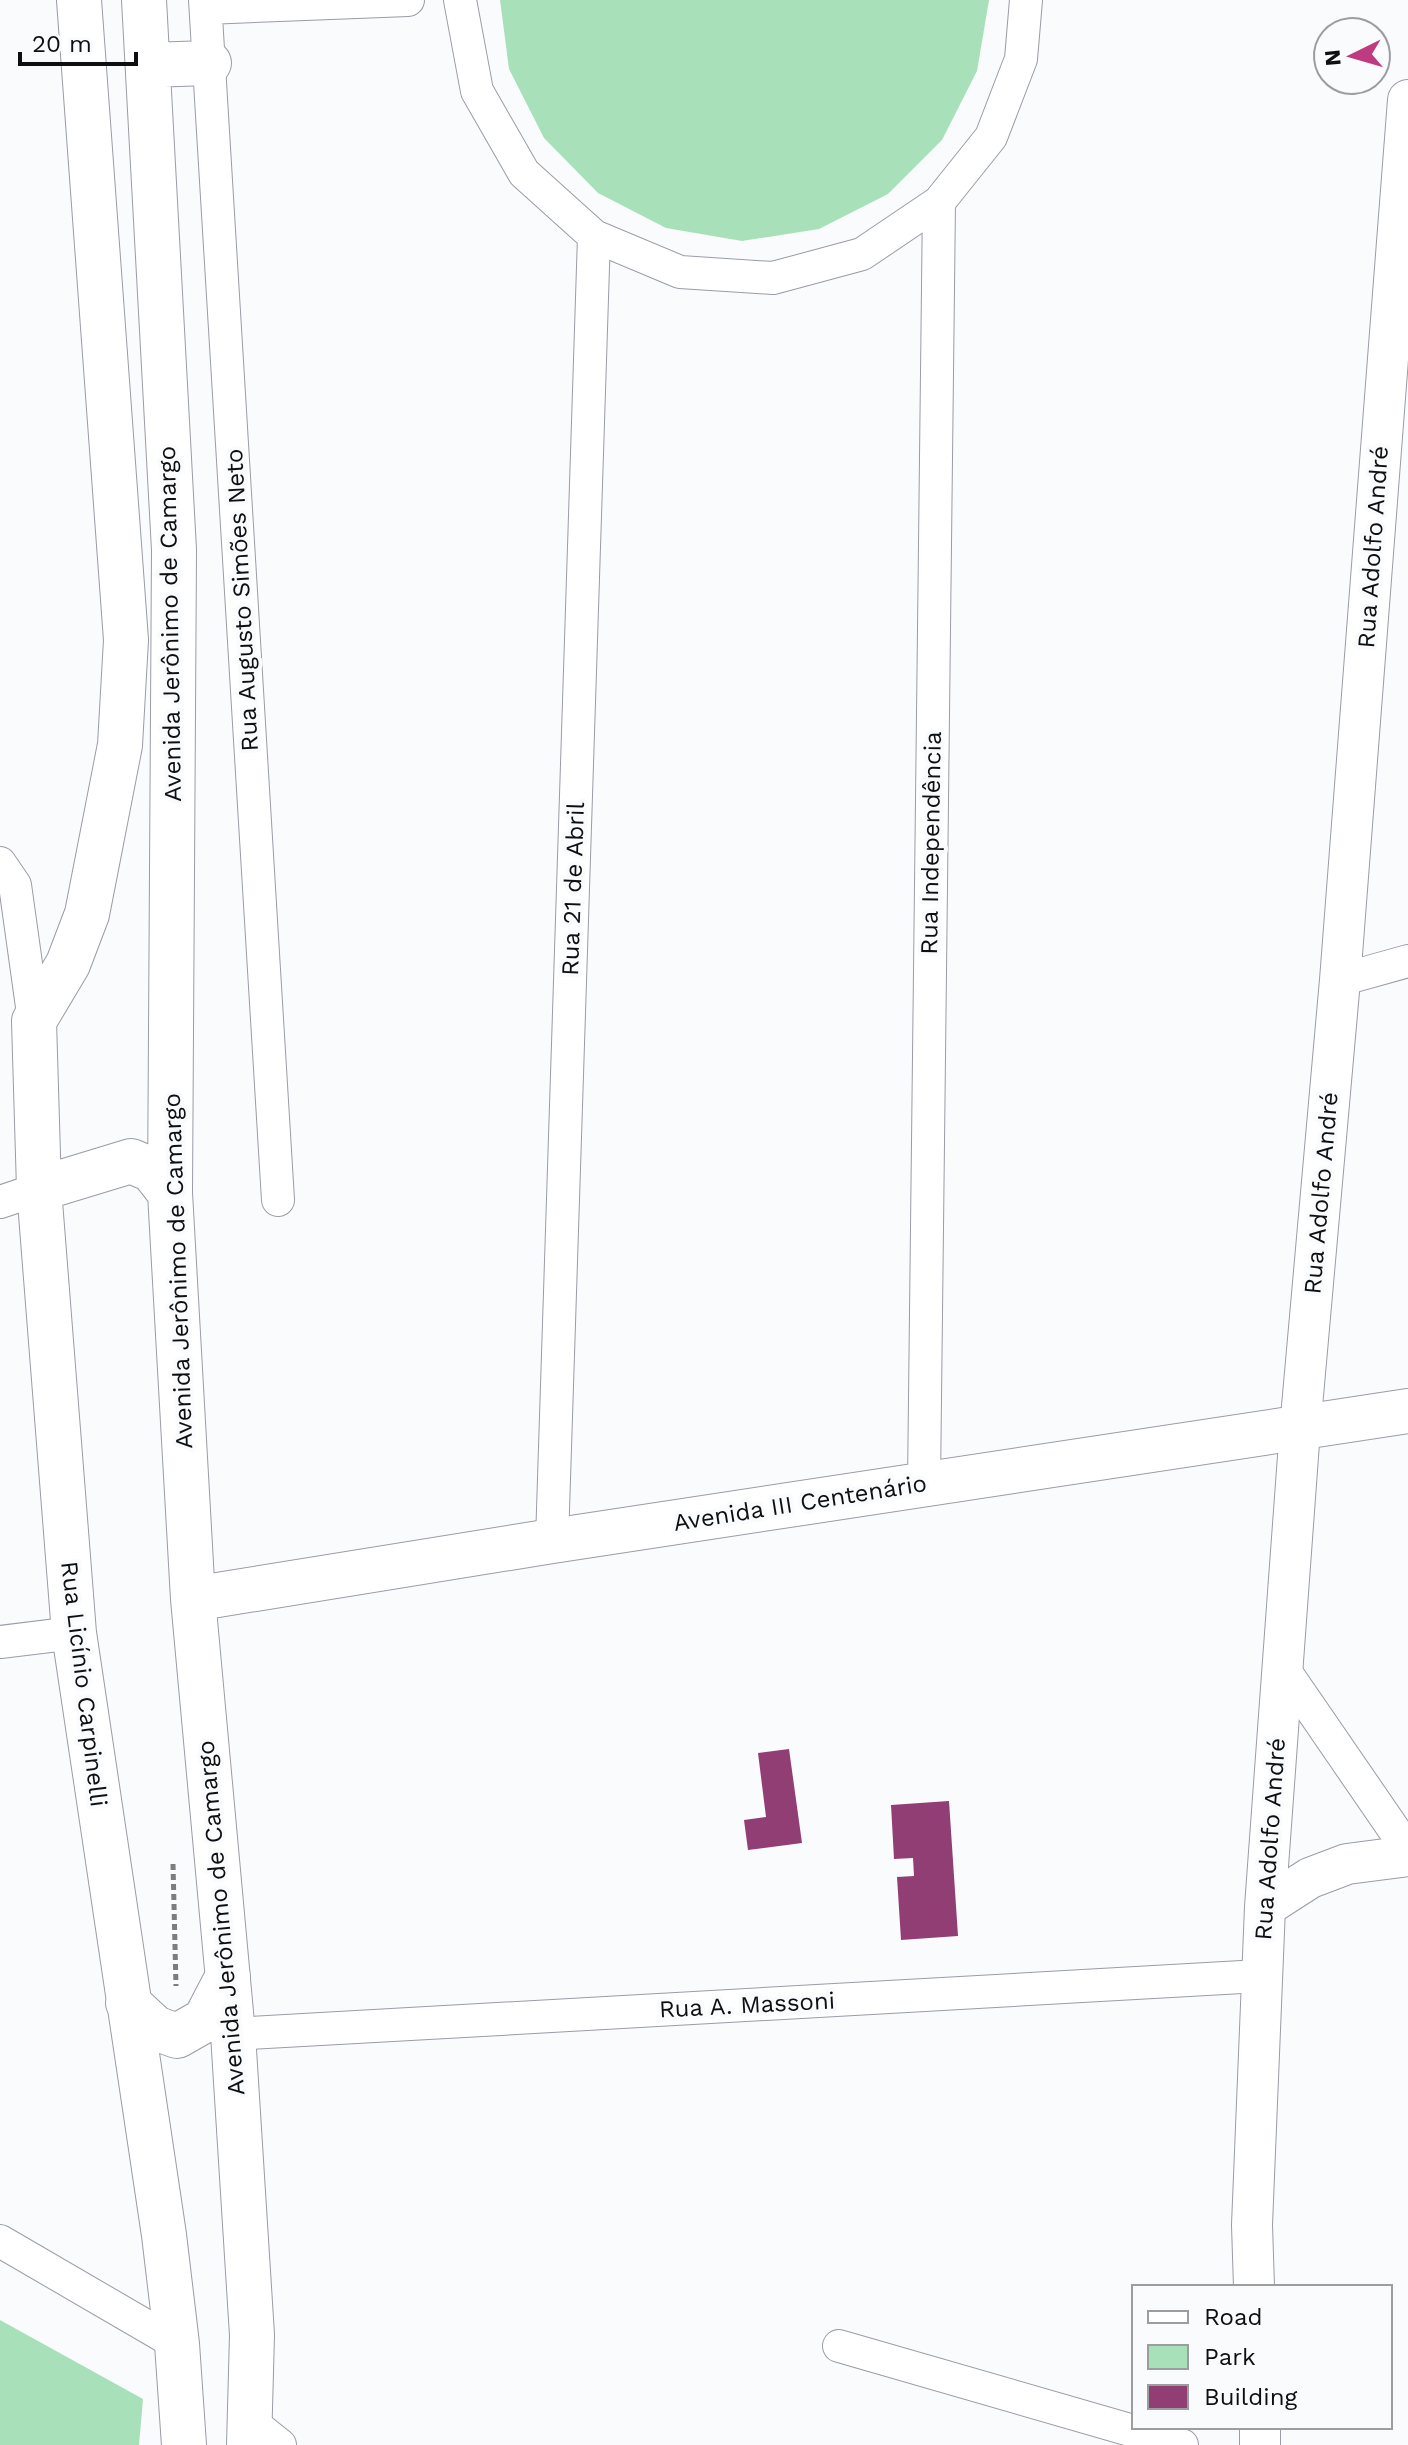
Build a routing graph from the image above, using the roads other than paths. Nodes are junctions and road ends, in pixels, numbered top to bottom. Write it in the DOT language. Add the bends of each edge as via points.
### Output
graph roads {
  1 [pos="79,0"];
  2 [pos="144,0"];
  3 [pos="408,0"];
  4 [pos="460,0"];
  5 [pos="1026,0"];
  6 [pos="205,4"];
  7 [pos="209,63"];
  8 [pos="148,65"];
  9 [pos="1408,100"];
  10 [pos="939,202"];
  11 [pos="594,236"];
  12 [pos="0,863"];
  13 [pos="1408,961"];
  14 [pos="1340,980"];
  15 [pos="34,1021"];
  16 [pos="170,1193"];
  17 [pos="19,1195"];
  18 [pos="278,1200"];
  19 [pos="1408,1411"];
  20 [pos="1300,1429"];
  21 [pos="924,1484"];
  22 [pos="552,1541"];
  23 [pos="193,1599"];
  24 [pos="74,1633"];
  25 [pos="0,1642"];
  26 [pos="1283,1668"];
  27 [pos="1408,1853"];
  28 [pos="1265,1907"];
  29 [pos="228,1976"];
  30 [pos="1260,1976"];
  31 [pos="128,2003"];
  32 [pos="233,2034"];
  33 [pos="0,2241"];
  34 [pos="1254,2285"];
  35 [pos="177,2344"];
  36 [pos="839,2346"];
  37 [pos="260,2437"];
  38 [pos="184,2445"];
  39 [pos="1182,2445"];
  1 -- 15 [label="main road, Avenida Jerônimo de Camargo" via="126,640 120,745 87,914 68,964"];
  2 -- 8 [label="main road, Avenida Jerônimo de Camargo"];
  3 -- 6 [label="street"];
  4 -- 11 [label="street" via="477,91 524,173"];
  5 -- 10 [label="street" via="1021,59 991,137"];
  6 -- 7 [label="street, Rua Augusto Simões Neto"];
  7 -- 8 [label="main road"];
  7 -- 18 [label="street, Rua Augusto Simões Neto"];
  8 -- 16 [label="main road, Avenida Jerônimo de Camargo" via="174,550"];
  9 -- 14 [label="street, Rua Adolfo André"];
  10 -- 11 [label="street" via="862,254 773,278 680,272"];
  10 -- 21 [label="street, Rua Independência"];
  11 -- 22 [label="street, Rua 21 de Abril"];
  12 -- 15 [label="street" via="15,885"];
  13 -- 14 [label="street"];
  14 -- 20 [label="street, Rua Adolfo André"];
  15 -- 17 [label="main road, Rua Licínio Carpinelli"];
  16 -- 17 [label="main road" via="152,1170 131,1161"];
  16 -- 23 [label="main road, Avenida Jerônimo de Camargo"];
  17 -- 24 [label="main road, Rua Licínio Carpinelli"];
  19 -- 20 [label="main road, Avenida III Centenário"];
  20 -- 21 [label="main road, Avenida III Centenário"];
  20 -- 26 [label="street, Rua Adolfo André"];
  21 -- 22 [label="main road, Avenida III Centenário"];
  22 -- 23 [label="main road, Avenida III Centenário"];
  23 -- 29 [label="main road, Avenida Jerônimo de Camargo"];
  24 -- 25 [label="street"];
  24 -- 31 [label="main road, Rua Licínio Carpinelli"];
  26 -- 27 [label="street"];
  26 -- 28 [label="street, Rua Adolfo André"];
  27 -- 28 [label="street" via="1347,1864 1310,1878"];
  28 -- 30 [label="street, Rua Adolfo André"];
  29 -- 31 [label="main road" via="205,2020 177,2036 155,2028"];
  29 -- 32 [label="main road, Avenida Jerônimo de Camargo"];
  30 -- 32 [label="street, Rua A. Massoni"];
  30 -- 34 [label="street, Rua Adolfo André"];
  31 -- 35 [label="main road, Rua Licínio Carpinelli"];
  32 -- 37 [label="main road, Avenida Jerônimo de Camargo"];
  33 -- 35 [label="street"];
  35 -- 38 [label="main road"];
  36 -- 39 [label="street"];
}
